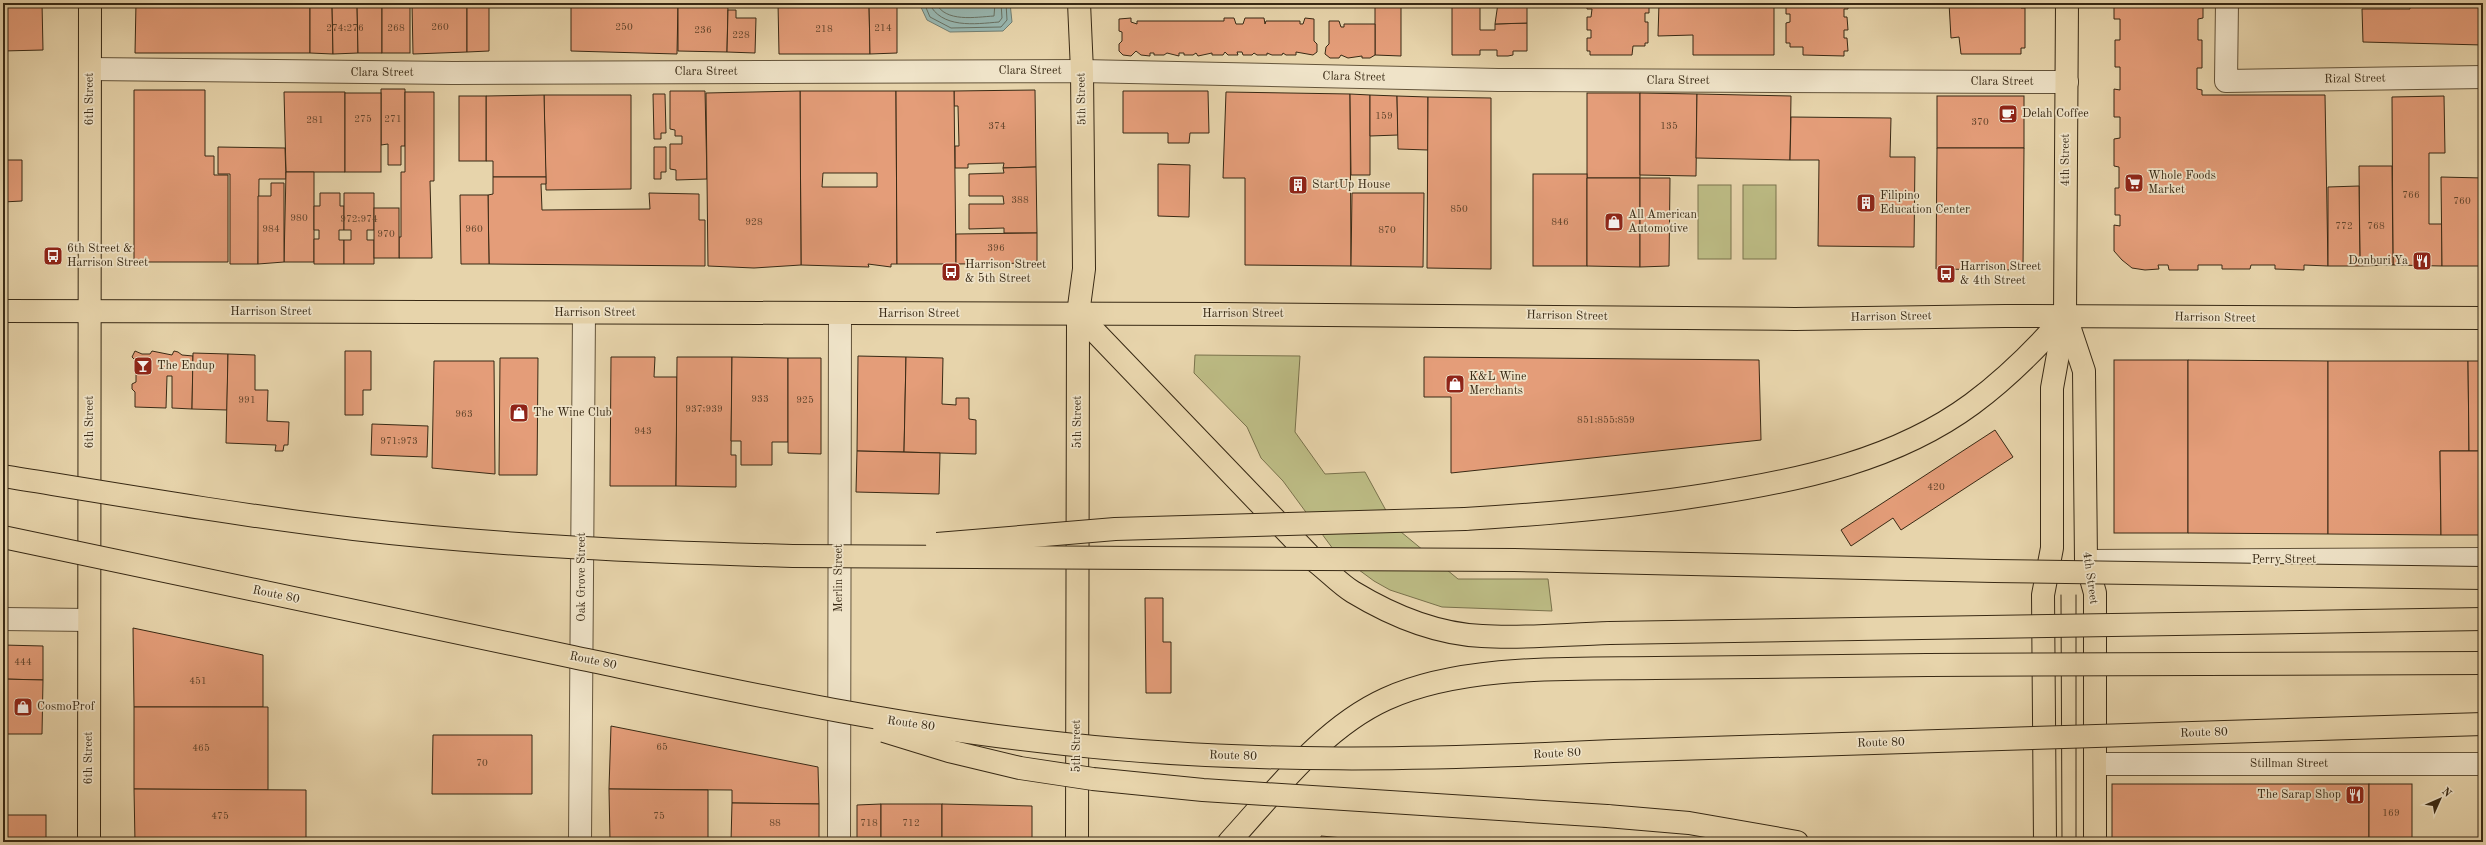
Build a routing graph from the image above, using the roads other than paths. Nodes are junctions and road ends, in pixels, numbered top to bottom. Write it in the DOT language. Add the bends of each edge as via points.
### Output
graph roads {
  1 [pos="90,3"];
  2 [pos="1079,3"];
  3 [pos="2067,3"];
  4 [pos="2227,3"];
  5 [pos="90,69"];
  6 [pos="1082,71"];
  7 [pos="2483,77"];
  8 [pos="2067,82"];
  9 [pos="3,311"];
  10 [pos="90,312"];
  11 [pos="584,313"];
  12 [pos="840,314"];
  13 [pos="1078,314"];
  14 [pos="2065,316"];
  15 [pos="2483,318"];
  16 [pos="3,476"];
  17 [pos="3,538"];
  18 [pos="793,556"];
  19 [pos="2483,559"];
  20 [pos="2086,561"];
  21 [pos="2483,578"];
  22 [pos="3,619"];
  23 [pos="2483,619"];
  24 [pos="89,620"];
  25 [pos="2483,663"];
  26 [pos="797,704"];
  27 [pos="2483,724"];
  28 [pos="2096,764"];
  29 [pos="2483,764"];
  30 [pos="88,842"];
  31 [pos="580,842"];
  32 [pos="839,842"];
  33 [pos="1077,842"];
  34 [pos="1229,842"];
  35 [pos="1797,842"];
  36 [pos="2045,842"];
  37 [pos="2095,842"];
  1 -- 5 [label="main road, 6th Street"];
  2 -- 6 [label="main road, 5th Street"];
  3 -- 8 [label="main road, 4th Street"];
  4 -- 7 [label="street, Rizal Street" via="2226,81"];
  5 -- 6 [label="street, Clara Street" via="445,73"];
  5 -- 10 [label="main road, 6th Street"];
  6 -- 8 [label="street, Clara Street" via="1498,80"];
  6 -- 13 [label="main road, 5th Street" via="1084,268"];
  8 -- 14 [label="main road, 4th Street"];
  9 -- 10 [label="main road, Harrison Street"];
  10 -- 11 [label="main road, Harrison Street"];
  10 -- 24 [label="main road, 6th Street"];
  11 -- 12 [label="main road, Harrison Street"];
  11 -- 31 [label="street, Oak Grove Street"];
  12 -- 13 [label="main road, Harrison Street"];
  12 -- 32 [label="street, Merlin Street"];
  13 -- 14 [label="main road, Harrison Street" via="1795,319"];
  13 -- 23 [label="main road, bridge" via="1315,561 1352,591 1405,618 1434,628 1481,636"];
  13 -- 33 [label="main road, 5th Street"];
  14 -- 15 [label="main road, Harrison Street"];
  14 -- 18 [label="main road, bridge" via="2031,354 1971,404 1934,427 1893,448 1849,465 1799,478 1682,499 1465,520 1115,529"];
  14 -- 20 [label="main road, 4th Street" via="2084,371"];
  14 -- 36 [label="main road, 4th Street" via="2052,388 2052,548 2043,595"];
  16 -- 18 [label="main road, bridge" via="252,516 364,530 569,547"];
  17 -- 26 [label="main road, Route 80, bridge"];
  18 -- 21 [label="main road, bridge" via="1514,560 1994,571"];
  19 -- 20 [label="street, Perry Street"];
  20 -- 28 [label="main road, 4th Street" via="2095,593"];
  22 -- 24 [label="street"];
  24 -- 30 [label="main road, 6th Street"];
  25 -- 34 [label="main road, bridge" via="1612,668 1482,673 1428,684 1385,699 1349,722 1314,751"];
  26 -- 27 [label="main road, Route 80, bridge" via="883,720 1066,745 1171,753 1387,759"];
  26 -- 35 [label="main road, bridge" via="949,751 1020,768 1093,780 1689,823"];
  28 -- 29 [label="street, Stillman Street"];
  28 -- 37 [label="main road, 4th Street"];
}
